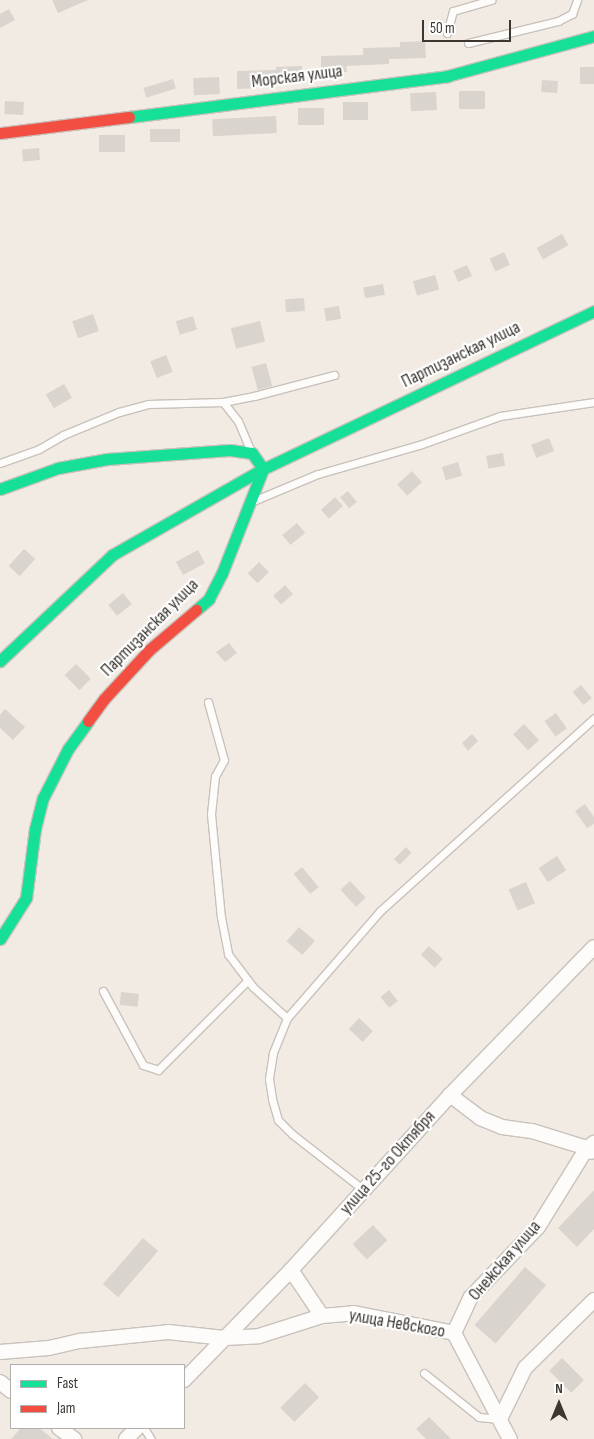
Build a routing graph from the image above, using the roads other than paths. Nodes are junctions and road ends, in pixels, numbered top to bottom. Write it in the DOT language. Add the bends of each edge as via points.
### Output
graph roads {
  1 [pos="491,0"];
  2 [pos="577,0"];
  3 [pos="448,33"];
  4 [pos="594,36"];
  5 [pos="468,43"];
  6 [pos="0,133"];
  7 [pos="594,311"];
  8 [pos="334,375"];
  9 [pos="223,402"];
  10 [pos="594,402"];
  11 [pos="252,453"];
  12 [pos="0,464"];
  13 [pos="263,470"];
  14 [pos="0,489"];
  15 [pos="248,503"];
  16 [pos="0,661"];
  17 [pos="208,702"];
  18 [pos="594,718"];
  19 [pos="0,939"];
  20 [pos="594,947"];
  21 [pos="248,980"];
  22 [pos="103,991"];
  23 [pos="287,1018"];
  24 [pos="450,1095"];
  25 [pos="592,1148"];
  26 [pos="365,1191"];
  27 [pos="291,1270"];
  28 [pos="594,1300"];
  29 [pos="322,1316"];
  30 [pos="454,1333"];
  31 [pos="224,1338"];
  32 [pos="0,1352"];
  33 [pos="424,1373"];
  34 [pos="185,1379"];
  35 [pos="500,1419"];
  36 [pos="60,1429"];
  37 [pos="136,1429"];
  38 [pos="74,1439"];
  39 [pos="126,1439"];
  40 [pos="510,1439"];
  1 -- 3 [label="lane" via="453,11"];
  2 -- 5 [label="lane" via="572,14 558,21"];
  4 -- 6 [label="street, Морская улица" via="447,76"];
  7 -- 13 [label="street, Партизанская улица"];
  8 -- 9 [label="lane"];
  9 -- 11 [label="lane" via="238,421"];
  9 -- 12 [label="lane" via="148,404 119,412"];
  10 -- 15 [label="lane" via="500,416 422,444 318,474"];
  11 -- 13 [label="street"];
  11 -- 14 [label="street" via="230,450 107,459 58,468"];
  13 -- 15 [label="street, Партизанская улица"];
  13 -- 16 [label="street, Партизанская улица" via="112,555"];
  15 -- 19 [label="street, Партизанская улица" via="209,599 148,650 104,699 68,749 43,798 35,829 26,898"];
  17 -- 21 [label="lane" via="224,760 215,776 211,814 221,917 228,954"];
  18 -- 23 [label="lane" via="380,911"];
  20 -- 24 [label="street, улица 25-го Октября"];
  21 -- 22 [label="lane" via="158,1070 143,1065"];
  21 -- 23 [label="lane"];
  23 -- 26 [label="lane" via="273,1053 269,1079 278,1120"];
  24 -- 25 [label="street" via="480,1118"];
  24 -- 26 [label="street, улица 25-го Октября"];
  25 -- 30 [label="street, Онежская улица" via="538,1226 471,1297"];
  26 -- 27 [label="street, улица 25-го Октября"];
  27 -- 29 [label="street"];
  27 -- 31 [label="street, улица 25-го Октября"];
  28 -- 35 [label="street" via="525,1368"];
  29 -- 30 [label="street, улица Невского" via="354,1313"];
  29 -- 31 [label="street, улица Невского" via="259,1336"];
  30 -- 35 [label="street, улица Невского"];
  31 -- 32 [label="street, улица Невского" via="168,1332"];
  31 -- 34 [label="street, улица 25-го Октября"];
  33 -- 35 [label="lane" via="479,1417"];
  35 -- 40 [label="street, улица Невского"];
  36 -- 38 [label="street"];
  37 -- 39 [label="street"];
}
